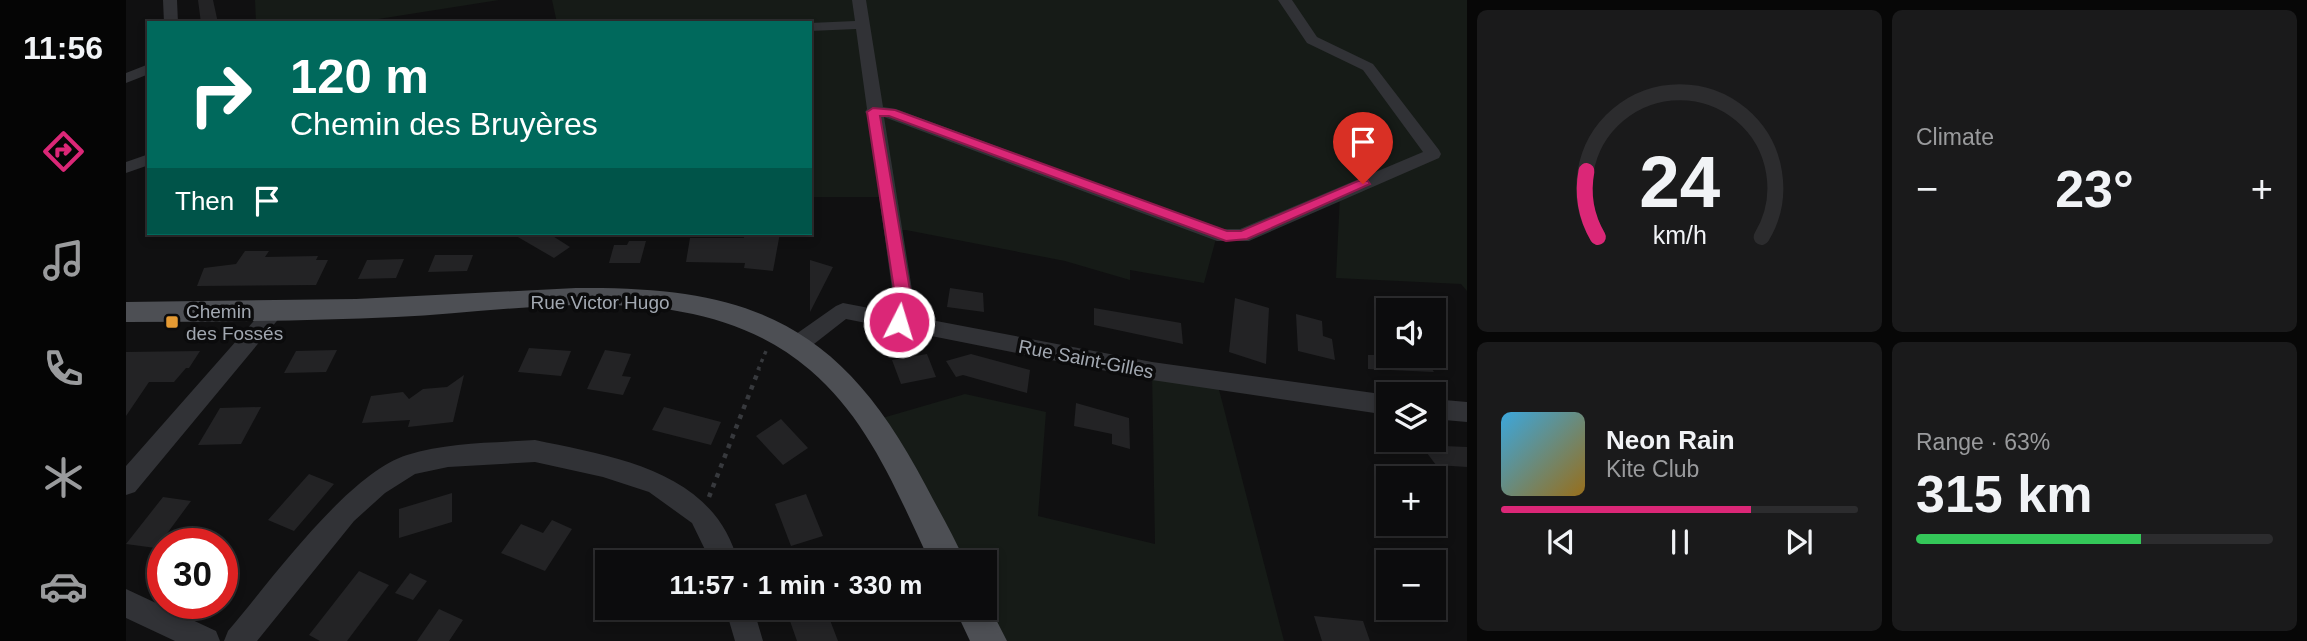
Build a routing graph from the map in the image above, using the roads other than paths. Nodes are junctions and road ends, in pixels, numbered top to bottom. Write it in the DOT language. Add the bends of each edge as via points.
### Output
graph roads {
  1 [pos="170,0"];
  2 [pos="859,0"];
  3 [pos="1284,0"];
  4 [pos="171,21"];
  5 [pos="861,25"];
  6 [pos="812,27"];
  7 [pos="147,69"];
  8 [pos="126,78"];
  9 [pos="873,112"];
  10 [pos="147,160"];
  11 [pos="126,168"];
  12 [pos="274,311"];
  13 [pos="126,312"];
  14 [pos="899,322"];
  15 [pos="797,345"];
  16 [pos="1376,403"];
  17 [pos="1446,410"];
  18 [pos="1467,412"];
  19 [pos="126,484"];
  20 [pos="722,550"];
  21 [pos="942,550"];
  22 [pos="126,603"];
  23 [pos="742,620"];
  24 [pos="978,620"];
  25 [pos="206,641"];
  26 [pos="238,641"];
  27 [pos="749,641"];
  28 [pos="989,641"];
  1 -- 4 [label="street"];
  2 -- 5 [label="street"];
  3 -- 9 [label="street" via="1312,40 1368,67 1433,154 1242,236 1217,235 890,113"];
  5 -- 6 [label="street"];
  5 -- 9 [label="street"];
  7 -- 8 [label="street"];
  9 -- 14 [label="street" via="903,296"];
  10 -- 11 [label="street"];
  12 -- 13 [label="main road, Rue Victor Hugo"];
  12 -- 15 [label="main road, Rue Victor Hugo" via="673,300 718,309 774,330"];
  12 -- 19 [label="street"];
  14 -- 15 [label="street, Rue Saint-Gilles" via="843,311"];
  14 -- 16 [label="street, Rue Saint-Gilles" via="1152,371"];
  15 -- 21 [label="main road, Rue Victor Hugo" via="833,374 872,421"];
  17 -- 18 [label="street"];
  20 -- 26 [label="street" via="701,515 657,483 535,451 449,456 409,466 376,485 345,513"];
  22 -- 25 [label="street"];
  23 -- 27 [label="street"];
  24 -- 28 [label="main road"];
}
